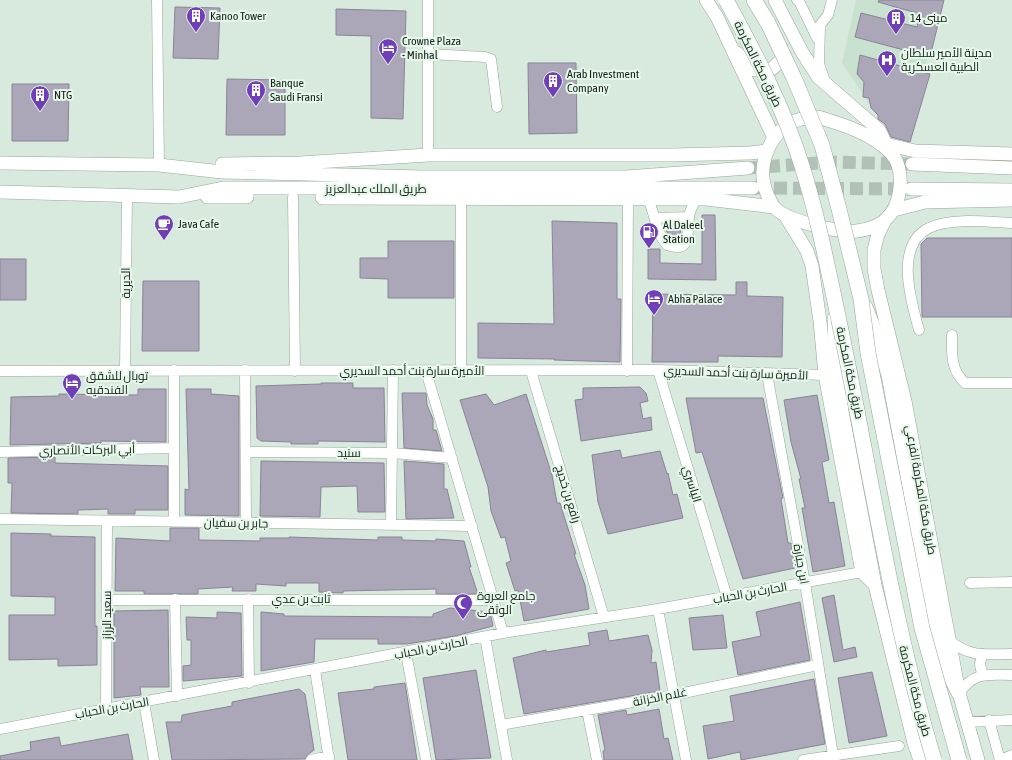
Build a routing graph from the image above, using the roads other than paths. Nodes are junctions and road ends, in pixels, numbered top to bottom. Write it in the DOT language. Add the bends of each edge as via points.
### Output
graph roads {
  1 [pos="156,0"];
  2 [pos="428,0"];
  3 [pos="706,0"];
  4 [pos="726,0"];
  5 [pos="754,0"];
  6 [pos="770,0"];
  7 [pos="775,0"];
  8 [pos="797,0"];
  9 [pos="804,0"];
  10 [pos="832,0"];
  11 [pos="819,36"];
  12 [pos="731,47"];
  13 [pos="428,54"];
  14 [pos="826,84"];
  15 [pos="496,107"];
  16 [pos="774,138"];
  17 [pos="886,147"];
  18 [pos="766,151"];
  19 [pos="1012,154"];
  20 [pos="428,155"];
  21 [pos="0,163"];
  22 [pos="912,164"];
  23 [pos="159,165"];
  24 [pos="176,167"];
  25 [pos="748,168"];
  26 [pos="1012,168"];
  27 [pos="753,188"];
  28 [pos="911,189"];
  29 [pos="1012,190"];
  30 [pos="0,192"];
  31 [pos="126,196"];
  32 [pos="293,197"];
  33 [pos="179,198"];
  34 [pos="461,198"];
  35 [pos="648,199"];
  36 [pos="696,199"];
  37 [pos="628,200"];
  38 [pos="1012,200"];
  39 [pos="774,207"];
  40 [pos="894,210"];
  41 [pos="785,215"];
  42 [pos="689,217"];
  43 [pos="656,218"];
  44 [pos="885,220"];
  45 [pos="1012,223"];
  46 [pos="833,293"];
  47 [pos="861,299"];
  48 [pos="919,330"];
  49 [pos="952,335"];
  50 [pos="125,370"];
  51 [pos="174,370"];
  52 [pos="245,370"];
  53 [pos="295,370"];
  54 [pos="393,370"];
  55 [pos="658,370"];
  56 [pos="0,371"];
  57 [pos="426,371"];
  58 [pos="461,371"];
  59 [pos="531,371"];
  60 [pos="627,371"];
  61 [pos="767,374"];
  62 [pos="825,375"];
  63 [pos="1012,384"];
  64 [pos="174,448"];
  65 [pos="0,452"];
  66 [pos="246,452"];
  67 [pos="392,453"];
  68 [pos="452,458"];
  69 [pos="0,519"];
  70 [pos="107,521"];
  71 [pos="174,522"];
  72 [pos="246,523"];
  73 [pos="391,525"];
  74 [pos="472,526"];
  75 [pos="862,572"];
  76 [pos="1012,582"];
  77 [pos="805,583"];
  78 [pos="970,583"];
  79 [pos="875,585"];
  80 [pos="727,597"];
  81 [pos="248,599"];
  82 [pos="107,600"];
  83 [pos="175,600"];
  84 [pos="495,600"];
  85 [pos="658,609"];
  86 [pos="604,617"];
  87 [pos="503,634"];
  88 [pos="484,637"];
  89 [pos="950,641"];
  90 [pos="406,653"];
  91 [pos="983,654"];
  92 [pos="1012,654"];
  93 [pos="818,665"];
  94 [pos="315,670"];
  95 [pos="984,675"];
  96 [pos="1012,675"];
  97 [pos="248,683"];
  98 [pos="959,693"];
  99 [pos="674,695"];
  100 [pos="177,696"];
  101 [pos="144,702"];
  102 [pos="106,708"];
  103 [pos="587,710"];
  104 [pos="989,720"];
  105 [pos="1012,720"];
  106 [pos="968,722"];
  107 [pos="501,725"];
  108 [pos="0,729"];
  109 [pos="899,746"];
  110 [pos="833,755"];
  111 [pos="1012,755"];
  112 [pos="857,756"];
  113 [pos="329,758"];
  114 [pos="154,760"];
  115 [pos="311,760"];
  116 [pos="426,760"];
  117 [pos="508,760"];
  118 [pos="597,760"];
  119 [pos="686,760"];
  120 [pos="803,760"];
  121 [pos="920,760"];
  122 [pos="934,760"];
  123 [pos="959,760"];
  124 [pos="978,760"];
  125 [pos="1000,760"];
  1 -- 23 [label="street"];
  2 -- 13 [label="street"];
  3 -- 12 [label="main road"];
  4 -- 46 [label="highway, طريق مكة المكرمة, bridge" via="778,104 802,165"];
  5 -- 47 [label="highway, طريق مكة المكرمة, bridge" via="794,78 822,145"];
  6 -- 12 [label="main road" via="781,46 781,60 772,69 755,70"];
  7 -- 14 [label="main road" via="802,52 818,77"];
  8 -- 11 [label="street"];
  9 -- 11 [label="street"];
  10 -- 11 [label="street" via="828,15 820,25"];
  11 -- 14 [label="street" via="819,64"];
  12 -- 16 [label="main road"];
  13 -- 15 [label="street" via="491,59"];
  13 -- 20 [label="street"];
  14 -- 17 [label="main road" via="879,130"];
  16 -- 17 [label="main road" via="789,124 801,118 818,116 848,126"];
  16 -- 18 [label="main road"];
  17 -- 19 [label="main road" via="915,151"];
  17 -- 40 [label="main road" via="899,168 900,183"];
  18 -- 20 [label="main road" via="672,155"];
  18 -- 39 [label="main road" via="764,183"];
  20 -- 24 [label="main road"];
  21 -- 23 [label="main road, طريق الملك عبدالعزيز"];
  22 -- 26 [label="main road"];
  23 -- 24 [label="main road, طريق الملك عبدالعزيز"];
  24 -- 25 [label="main road, طريق الملك عبدالعزيز" via="222,172 422,177 626,177"];
  27 -- 33 [label="main road, طريق الملك عبدالعزيز" via="223,188"];
  28 -- 29 [label="main road"];
  30 -- 31 [label="main road, طريق الملك عبدالعزيز"];
  31 -- 33 [label="main road, طريق الملك عبدالعزيز"];
  31 -- 50 [label="street, الديرية"];
  32 -- 33 [label="main road"];
  32 -- 34 [label="main road"];
  32 -- 53 [label="street"];
  34 -- 37 [label="main road"];
  34 -- 58 [label="street"];
  35 -- 36 [label="main road"];
  35 -- 37 [label="main road"];
  35 -- 43 [label="street"];
  36 -- 39 [label="main road"];
  36 -- 42 [label="street"];
  37 -- 60 [label="street"];
  38 -- 40 [label="main road" via="925,202"];
  39 -- 41 [label="main road"];
  40 -- 44 [label="main road"];
  41 -- 44 [label="main road" via="839,231 858,231"];
  41 -- 62 [label="main road" via="807,251 812,266"];
  42 -- 43 [label="street"];
  42 -- 43 [label="street" via="688,240 677,247 667,245 662,239"];
  44 -- 89 [label="main road, طريق مكة المكرمة الفرعي" via="874,250 874,269 903,394"];
  45 -- 48 [label="street" via="947,223 930,227 920,234 909,256 908,271 909,288"];
  46 -- 79 [label="main road, bridge" via="835,352 842,411"];
  46 -- 122 [label="highway, طريق مكة المكرمة, bridge" via="901,637"];
  47 -- 98 [label="highway, bridge" via="889,375 938,637"];
  47 -- 123 [label="highway, طريق مكة المكرمة, bridge" via="868,353 922,628"];
  49 -- 63 [label="street" via="952,364 964,383"];
  50 -- 51 [label="street, الأميرة سارة بنت أحمد السديري"];
  50 -- 56 [label="street, الأميرة سارة بنت أحمد السديري"];
  51 -- 52 [label="street, الأميرة سارة بنت أحمد السديري"];
  51 -- 64 [label="street"];
  52 -- 53 [label="street, الأميرة سارة بنت أحمد السديري"];
  52 -- 66 [label="street"];
  53 -- 54 [label="street, الأميرة سارة بنت أحمد السديري"];
  54 -- 57 [label="street, الأميرة سارة بنت أحمد السديري"];
  54 -- 67 [label="street"];
  55 -- 60 [label="street, الأميرة سارة بنت أحمد السديري"];
  55 -- 61 [label="street, الأميرة سارة بنت أحمد السديري"];
  55 -- 80 [label="street, الياسري"];
  57 -- 58 [label="street, الأميرة سارة بنت أحمد السديري"];
  57 -- 68 [label="street"];
  58 -- 59 [label="street, الأميرة سارة بنت أحمد السديري"];
  59 -- 60 [label="street, الأميرة سارة بنت أحمد السديري"];
  59 -- 86 [label="street, رافع بن خديج"];
  61 -- 62 [label="street, الأميرة سارة بنت أحمد السديري"];
  61 -- 77 [label="street, ابن جبارة"];
  62 -- 75 [label="main road"];
  64 -- 65 [label="street, أبي البركات الأنصاري"];
  64 -- 71 [label="street"];
  66 -- 67 [label="street, سنيد"];
  66 -- 72 [label="street"];
  67 -- 68 [label="street, سنيد"];
  67 -- 73 [label="street"];
  68 -- 74 [label="street"];
  69 -- 70 [label="street, جابر بن سفيان"];
  70 -- 71 [label="street, جابر بن سفيان"];
  70 -- 82 [label="street, سعيد الرزاز"];
  71 -- 72 [label="street, جابر بن سفيان"];
  72 -- 73 [label="street, جابر بن سفيان"];
  73 -- 74 [label="street, جابر بن سفيان"];
  74 -- 84 [label="street"];
  75 -- 77 [label="street, الحارث بن الحباب"];
  75 -- 79 [label="main road"];
  76 -- 78 [label="street"];
  77 -- 80 [label="street, الحارث بن الحباب"];
  77 -- 93 [label="street, ابن جبارة"];
  79 -- 121 [label="main road"];
  80 -- 85 [label="street, الحارث بن الحباب"];
  81 -- 83 [label="street, ثابت بن عدي"];
  81 -- 84 [label="street, ثابت بن عدي"];
  81 -- 97 [label="street"];
  82 -- 83 [label="street, ثابت بن عدي"];
  82 -- 102 [label="street, سعيد الرزاز"];
  83 -- 100 [label="street"];
  84 -- 87 [label="street"];
  85 -- 86 [label="street, الحارث بن الحباب"];
  85 -- 99 [label="street"];
  86 -- 87 [label="street, الحارث بن الحباب"];
  87 -- 88 [label="street, الحارث بن الحباب"];
  88 -- 90 [label="street, الحارث بن الحباب"];
  88 -- 107 [label="street"];
  89 -- 91 [label="street" via="966,652"];
  89 -- 98 [label="main road, طريق مكة المكرمة الفرعي"];
  90 -- 94 [label="street, الحارث بن الحباب"];
  90 -- 116 [label="street"];
  91 -- 92 [label="street"];
  91 -- 95 [label="street" via="980,668"];
  93 -- 99 [label="street, غلام الخزانة"];
  93 -- 110 [label="street, ابن جبارة"];
  94 -- 97 [label="street, الحارث بن الحباب"];
  94 -- 113 [label="street"];
  95 -- 96 [label="street"];
  95 -- 98 [label="street" via="971,679"];
  97 -- 100 [label="street, الحارث بن الحباب"];
  98 -- 106 [label="main road, طريق مكة المكرمة الفرعي"];
  99 -- 103 [label="street, غلام الخزانة"];
  99 -- 119 [label="street"];
  100 -- 101 [label="street, الحارث بن الحباب"];
  101 -- 102 [label="street, الحارث بن الحباب"];
  101 -- 114 [label="street"];
  102 -- 108 [label="street, الحارث بن الحباب"];
  103 -- 107 [label="street, غلام الخزانة"];
  103 -- 118 [label="street"];
  104 -- 105 [label="street"];
  104 -- 106 [label="street"];
  104 -- 125 [label="street"];
  106 -- 124 [label="main road, طريق مكة المكرمة الفرعي"];
  107 -- 117 [label="street"];
  109 -- 112 [label="street"];
  110 -- 112 [label="street"];
  110 -- 120 [label="street"];
  111 -- 125 [label="street"];
  113 -- 115 [label="street"];
}
